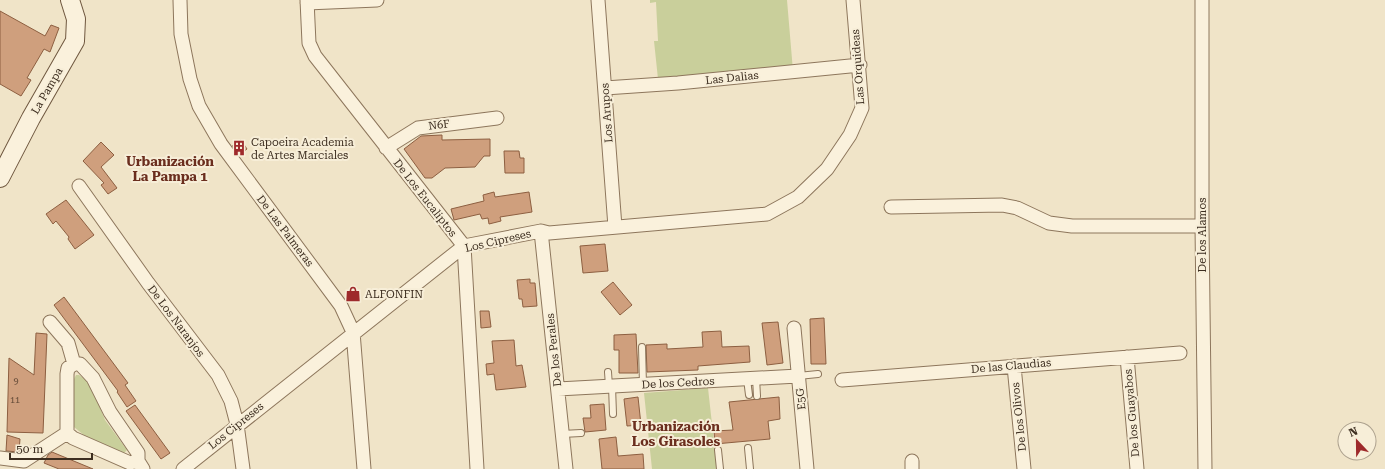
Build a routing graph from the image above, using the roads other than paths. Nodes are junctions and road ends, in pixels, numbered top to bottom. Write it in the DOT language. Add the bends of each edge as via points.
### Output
graph roads {
  1 [pos="70,0"];
  2 [pos="180,0"];
  3 [pos="377,0"];
  4 [pos="598,0"];
  5 [pos="852,0"];
  6 [pos="1202,0"];
  7 [pos="307,2"];
  8 [pos="860,65"];
  9 [pos="605,88"];
  10 [pos="497,118"];
  11 [pos="386,148"];
  12 [pos="0,178"];
  13 [pos="79,186"];
  14 [pos="891,207"];
  15 [pos="767,214"];
  16 [pos="1202,226"];
  17 [pos="615,227"];
  18 [pos="541,231"];
  19 [pos="464,246"];
  20 [pos="50,322"];
  21 [pos="794,328"];
  22 [pos="353,332"];
  23 [pos="642,348"];
  24 [pos="1180,353"];
  25 [pos="1127,357"];
  26 [pos="74,364"];
  27 [pos="1014,366"];
  28 [pos="608,372"];
  29 [pos="818,374"];
  30 [pos="798,376"];
  31 [pos="752,378"];
  32 [pos="842,380"];
  33 [pos="644,385"];
  34 [pos="610,386"];
  35 [pos="558,389"];
  36 [pos="749,395"];
  37 [pos="757,396"];
  38 [pos="613,414"];
  39 [pos="237,424"];
  40 [pos="67,433"];
  41 [pos="580,433"];
  42 [pos="562,434"];
  43 [pos="748,448"];
  44 [pos="718,450"];
  45 [pos="0,458"];
  46 [pos="140,465"];
  47 [pos="182,469"];
  48 [pos="243,469"];
  49 [pos="364,469"];
  50 [pos="477,469"];
  51 [pos="566,469"];
  52 [pos="720,469"];
  53 [pos="750,469"];
  54 [pos="807,469"];
  55 [pos="1024,469"];
  56 [pos="1137,469"];
  57 [pos="1205,469"];
  1 -- 12 [label="street, La Pampa" via="76,19 75,41"];
  2 -- 22 [label="street, De Las Palmeras" via="181,34 190,79 199,106 221,144 341,306"];
  3 -- 7 [label="street"];
  4 -- 9 [label="street, Los Arupos"];
  5 -- 8 [label="street, Las Orquideas"];
  6 -- 16 [label="street, De los Alamos"];
  7 -- 11 [label="street, De Los Eucaliptos" via="311,50"];
  8 -- 9 [label="street, Las Dalias"];
  8 -- 15 [label="street, Las Orquideas" via="862,108 850,135 827,169 798,197"];
  9 -- 17 [label="street, Los Arupos"];
  10 -- 11 [label="street, N6F" via="418,128"];
  11 -- 19 [label="street, De Los Eucaliptos"];
  13 -- 39 [label="street, De Los Naranjos" via="218,375 231,402"];
  14 -- 16 [label="street" via="1002,205 1017,208 1048,223 1072,226"];
  15 -- 17 [label="street, Los Cipreses"];
  16 -- 57 [label="street, De los Alamos"];
  17 -- 18 [label="street, Los Cipreses" via="549,234"];
  18 -- 19 [label="street, Los Cipreses"];
  18 -- 35 [label="street, De los Perales"];
  19 -- 22 [label="street, Los Cipreses"];
  19 -- 50 [label="street, De Los Eucaliptos"];
  20 -- 26 [label="street" via="68,343"];
  21 -- 30 [label="street, E5G"];
  22 -- 39 [label="street, Los Cipreses"];
  22 -- 49 [label="street, De Las Palmeras"];
  23 -- 33 [label="lane"];
  24 -- 25 [label="street, De las Claudias"];
  25 -- 27 [label="street, De las Claudias"];
  25 -- 56 [label="street, De los Guayabos"];
  26 -- 40 [label="street" via="68,368 66,374"];
  26 -- 46 [label="street" via="80,364 93,378 110,412 138,454"];
  27 -- 32 [label="street, De las Claudias"];
  27 -- 55 [label="street, De los Olivos"];
  28 -- 34 [label="lane"];
  29 -- 30 [label="lane"];
  30 -- 31 [label="street, De los Cedros"];
  30 -- 54 [label="street, E5G"];
  31 -- 33 [label="street, De los Cedros"];
  31 -- 36 [label="lane"];
  31 -- 37 [label="lane"];
  33 -- 34 [label="street, De los Cedros"];
  34 -- 35 [label="street, De los Cedros"];
  34 -- 38 [label="lane"];
  35 -- 42 [label="street, De los Perales"];
  39 -- 47 [label="street, Los Cipreses"];
  39 -- 48 [label="street, De Los Naranjos"];
  40 -- 45 [label="street" via="24,460"];
  40 -- 46 [label="street" via="130,463"];
  41 -- 42 [label="lane"];
  42 -- 51 [label="street, De los Perales"];
  43 -- 53 [label="lane"];
  44 -- 52 [label="lane"];
}
